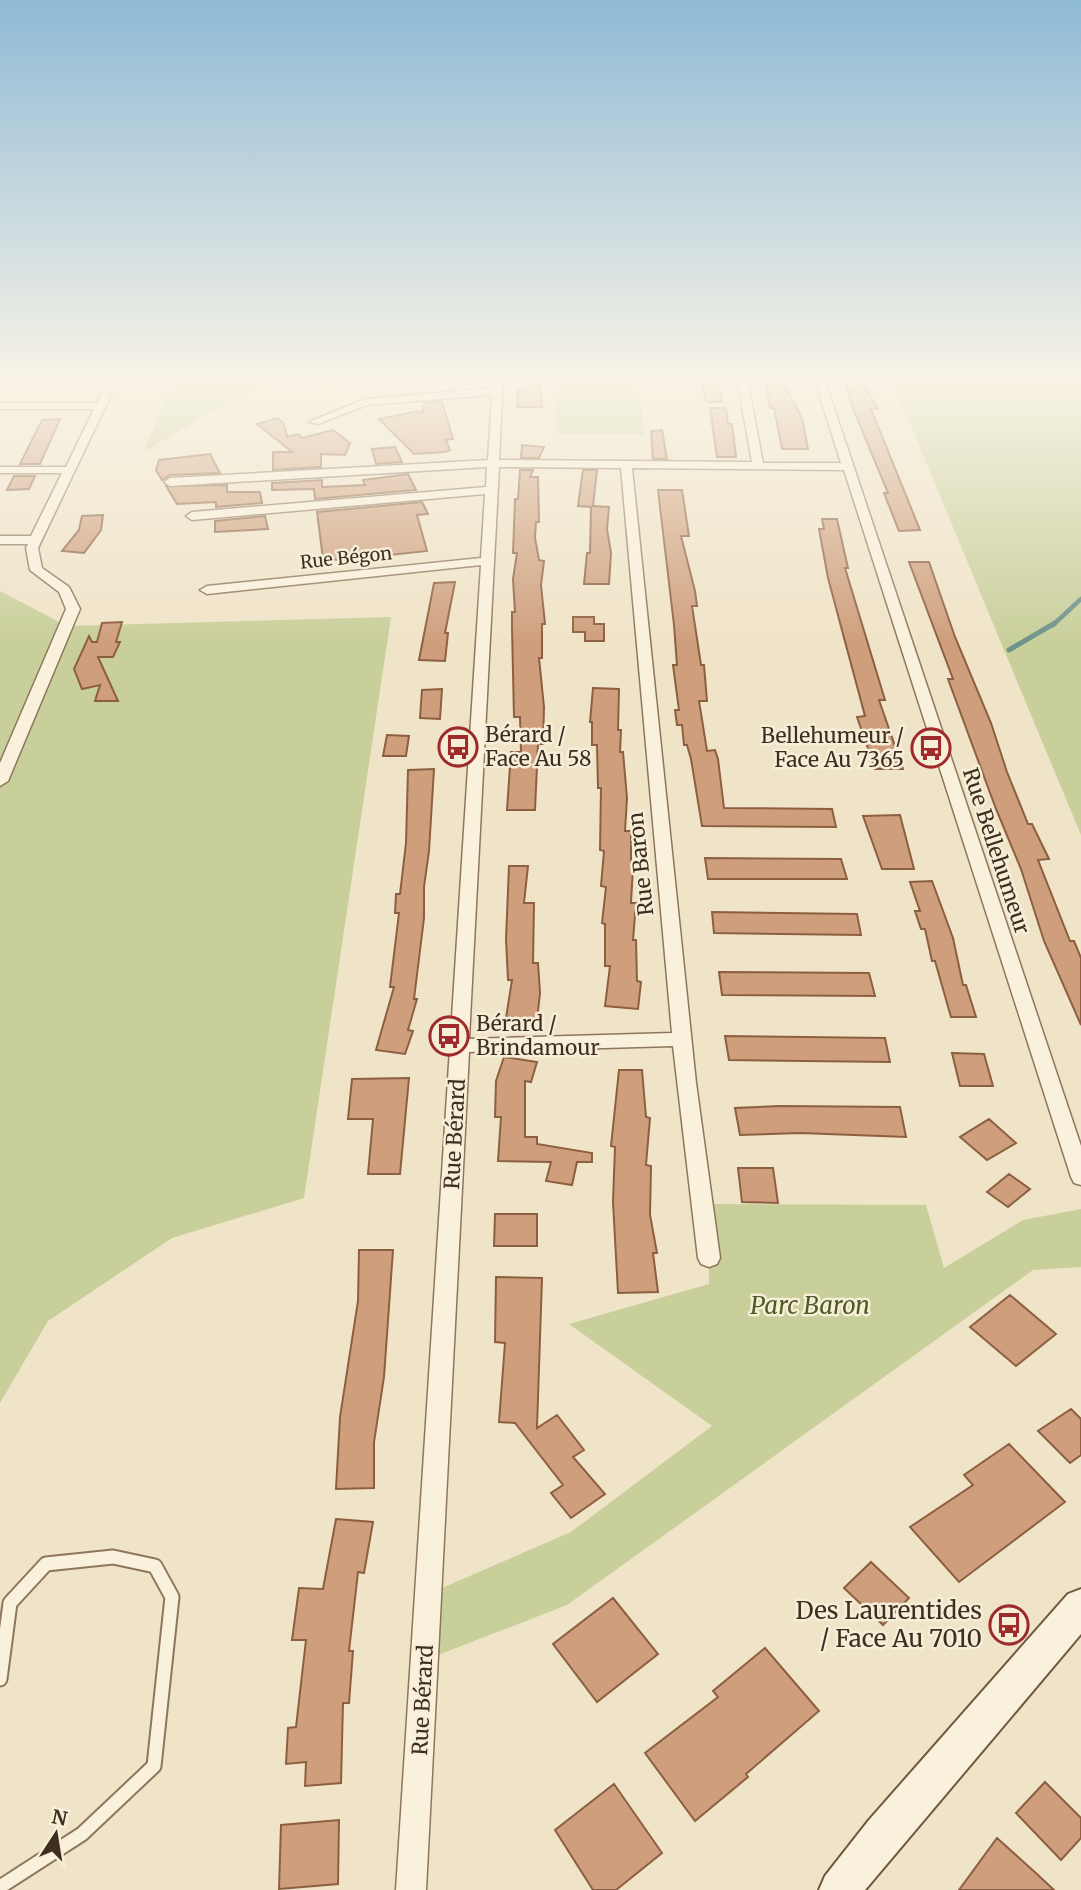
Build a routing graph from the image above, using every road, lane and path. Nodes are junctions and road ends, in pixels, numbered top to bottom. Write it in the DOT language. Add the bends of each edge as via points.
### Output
graph roads {
  1 [pos="72,466"];
  2 [pos="439,466"];
  3 [pos="493,466"];
  4 [pos="626,466"];
  5 [pos="776,466"];
  6 [pos="848,467"];
  7 [pos="0,470"];
  8 [pos="70,470"];
  9 [pos="170,482"];
  10 [pos="491,489"];
  11 [pos="192,516"];
  12 [pos="0,540"];
  13 [pos="36,540"];
  14 [pos="487,561"];
  15 [pos="207,590"];
  16 [pos="0,781"];
  17 [pos="682,1038"];
  18 [pos="460,1046"];
  19 [pos="1081,1177"];
  20 [pos="709,1258"];
  21 [pos="1081,1607"];
  22 [pos="0,1679"];
  23 [pos="0,1887"];
  24 [pos="411,1890"];
  25 [pos="839,1890"];
  1 -- 8 [label="street"];
  2 -- 9 [label="street"];
  3 -- 10 [label="street, Rue Bérard"];
  4 -- 17 [label="street, Rue Baron"];
  5 -- 6 [label="street"];
  6 -- 19 [label="street, Rue Bellehumeur"];
  7 -- 8 [label="street"];
  8 -- 13 [label="street"];
  10 -- 11 [label="street"];
  10 -- 14 [label="street, Rue Bérard"];
  12 -- 13 [label="street"];
  13 -- 16 [label="street" via="32,548 36,569 62,585 73,609"];
  14 -- 15 [label="street, Rue Bégon"];
  14 -- 18 [label="street, Rue Bérard"];
  17 -- 18 [label="street"];
  17 -- 20 [label="street, Rue Baron"];
  18 -- 24 [label="street, Rue Bérard"];
  21 -- 25 [label="street" via="883,1833"];
  22 -- 23 [label="lane" via="10,1603 46,1564 113,1557 155,1566 172,1597 154,1766 82,1834"];
}
